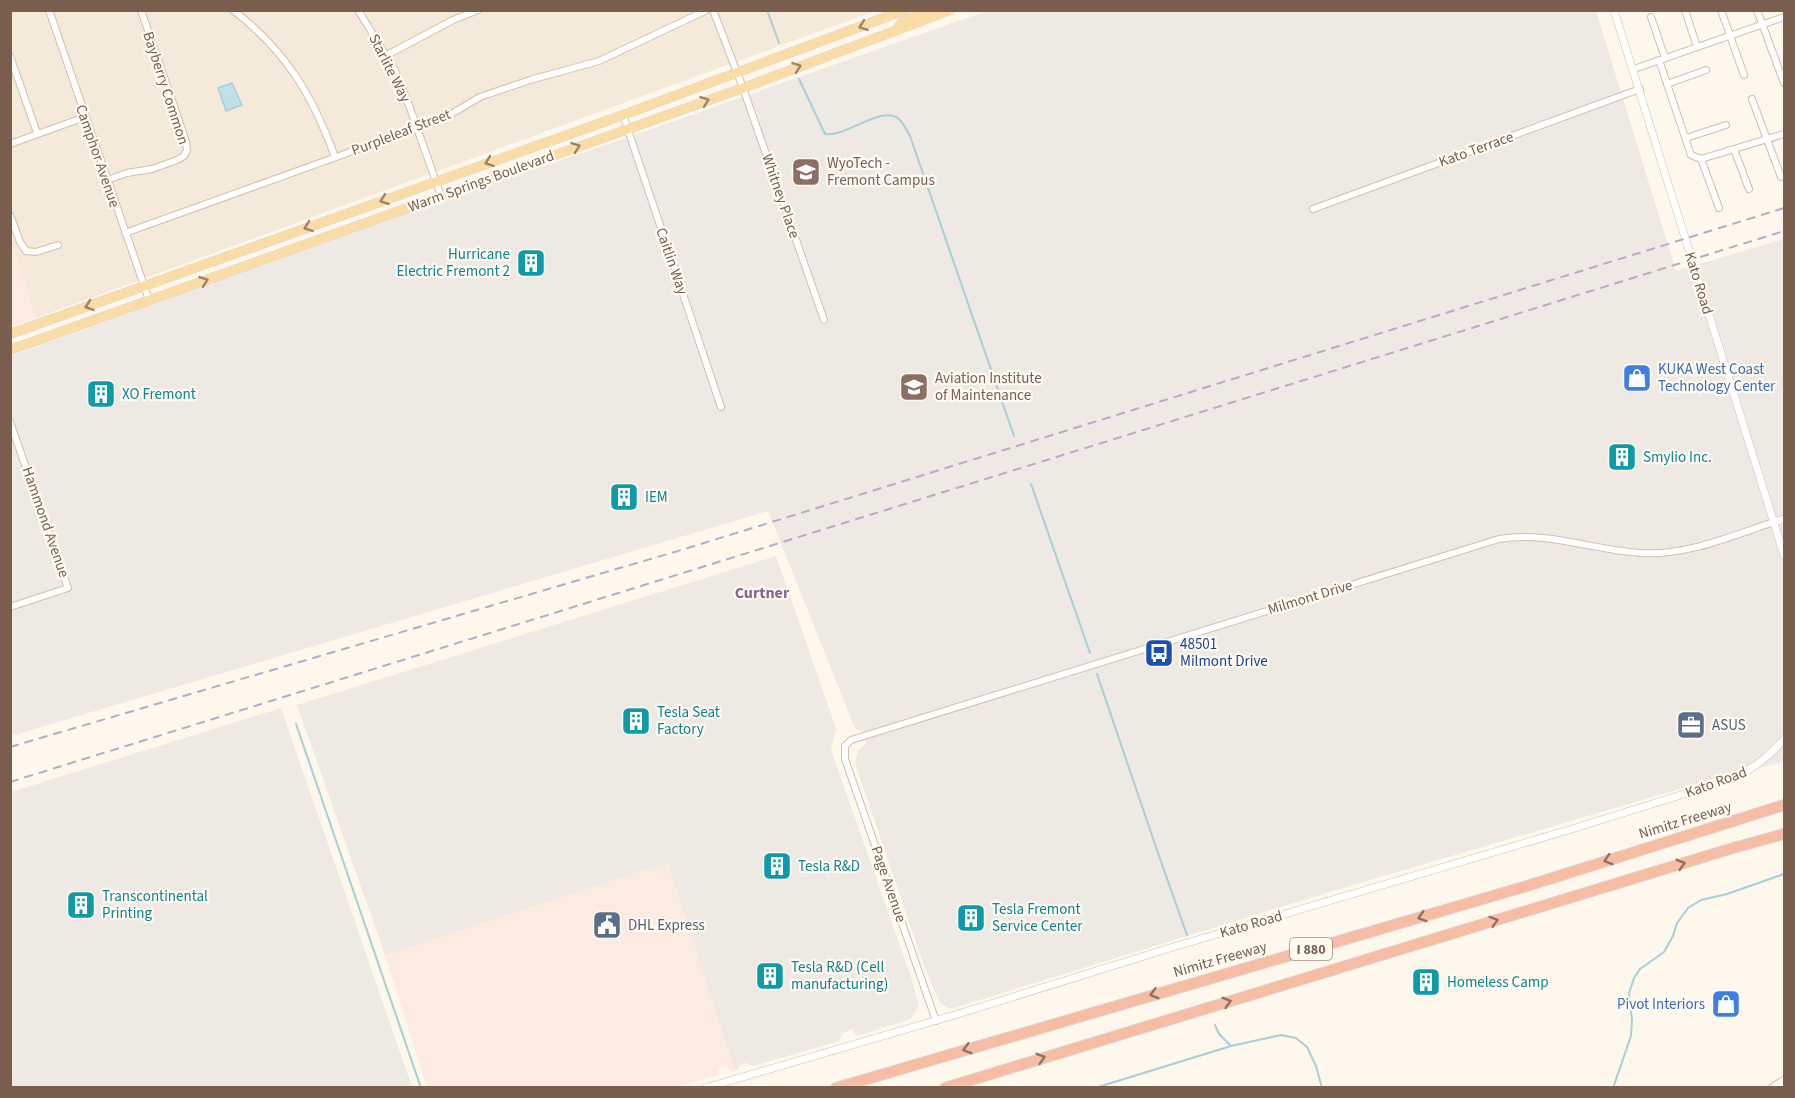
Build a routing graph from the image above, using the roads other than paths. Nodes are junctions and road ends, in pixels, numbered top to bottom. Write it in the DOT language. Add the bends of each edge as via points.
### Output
graph roads {
  1 [pos="49,10"];
  2 [pos="141,10"];
  3 [pos="233,10"];
  4 [pos="358,10"];
  5 [pos="478,10"];
  6 [pos="707,10"];
  7 [pos="713,10"];
  8 [pos="905,10"];
  9 [pos="929,10"];
  10 [pos="951,10"];
  11 [pos="1614,10"];
  12 [pos="1685,10"];
  13 [pos="1721,10"];
  14 [pos="1758,10"];
  15 [pos="1651,17"];
  16 [pos="1785,17"];
  17 [pos="1762,24"];
  18 [pos="897,30"];
  19 [pos="1730,36"];
  20 [pos="1697,47"];
  21 [pos="387,55"];
  22 [pos="10,56"];
  23 [pos="1662,59"];
  24 [pos="1634,69"];
  25 [pos="1706,70"];
  26 [pos="737,73"];
  27 [pos="1744,75"];
  28 [pos="1785,83"];
  29 [pos="1667,84"];
  30 [pos="743,87"];
  31 [pos="1640,89"];
  32 [pos="1752,99"];
  33 [pos="623,115"];
  34 [pos="85,117"];
  35 [pos="1726,125"];
  36 [pos="417,128"];
  37 [pos="627,129"];
  38 [pos="37,133"];
  39 [pos="1785,134"];
  40 [pos="1686,138"];
  41 [pos="1767,140"];
  42 [pos="10,144"];
  43 [pos="1734,149"];
  44 [pos="335,158"];
  45 [pos="1701,159"];
  46 [pos="1781,177"];
  47 [pos="106,180"];
  48 [pos="435,181"];
  49 [pos="1749,189"];
  50 [pos="441,196"];
  51 [pos="1719,208"];
  52 [pos="1313,209"];
  53 [pos="10,215"];
  54 [pos="125,233"];
  55 [pos="58,245"];
  56 [pos="144,287"];
  57 [pos="149,300"];
  58 [pos="824,320"];
  59 [pos="10,334"];
  60 [pos="10,350"];
  61 [pos="721,407"];
  62 [pos="10,422"];
  63 [pos="1785,519"];
  64 [pos="1774,522"];
  65 [pos="1785,555"];
  66 [pos="10,607"];
  67 [pos="1785,739"];
  68 [pos="845,746"];
  69 [pos="1785,805"];
  70 [pos="1785,834"];
  71 [pos="936,1021"];
  72 [pos="1785,1081"];
  73 [pos="705,1088"];
  74 [pos="836,1088"];
  75 [pos="945,1088"];
  76 [pos="1773,1088"];
  1 -- 34 [label="street, Camphor Avenue"];
  2 -- 47 [label="street, Bayberry Common" via="187,150 177,160"];
  3 -- 44 [label="street" via="290,66 311,101"];
  4 -- 21 [label="street, Starlite Way"];
  5 -- 21 [label="street"];
  6 -- 36 [label="street, Purpleleaf Street" via="599,61 480,97"];
  7 -- 26 [label="street, Whitney Place"];
  8 -- 26 [label="main road, Warm Springs Boulevard, one-way"];
  9 -- 18 [label="main road" via="902,22"];
  10 -- 18 [label="main road, Warm Springs Boulevard"];
  11 -- 24 [label="street, Kato Road"];
  12 -- 20 [label="street"];
  13 -- 19 [label="street"];
  14 -- 17 [label="street"];
  15 -- 23 [label="street"];
  16 -- 17 [label="street"];
  17 -- 19 [label="street"];
  17 -- 28 [label="street"];
  30 -- 18 [label="main road, Warm Springs Boulevard, one-way"];
  19 -- 20 [label="street"];
  19 -- 27 [label="street"];
  20 -- 23 [label="street"];
  21 -- 36 [label="street, Starlite Way"];
  22 -- 38 [label="street"];
  23 -- 24 [label="street"];
  23 -- 29 [label="street"];
  24 -- 31 [label="street, Kato Road"];
  25 -- 29 [label="street"];
  26 -- 30 [label="street, Whitney Place"];
  26 -- 33 [label="main road, Warm Springs Boulevard"];
  29 -- 40 [label="street"];
  37 -- 30 [label="main road, Warm Springs Boulevard, one-way"];
  30 -- 58 [label="street, Whitney Place"];
  31 -- 52 [label="street, Kato Terrace"];
  31 -- 64 [label="street, Kato Road"];
  32 -- 41 [label="street"];
  33 -- 37 [label="street, Caitlin Way"];
  33 -- 48 [label="main road, Warm Springs Boulevard, one-way"];
  34 -- 38 [label="street"];
  34 -- 47 [label="street, Camphor Avenue"];
  35 -- 40 [label="street"];
  36 -- 44 [label="street, Purpleleaf Street"];
  36 -- 48 [label="street, Starlite Way"];
  50 -- 37 [label="main road, Warm Springs Boulevard, one-way"];
  37 -- 61 [label="street, Caitlin Way"];
  38 -- 42 [label="street"];
  39 -- 41 [label="street"];
  40 -- 45 [label="street" via="1691,155"];
  41 -- 43 [label="street"];
  41 -- 46 [label="street"];
  43 -- 45 [label="street"];
  43 -- 49 [label="street"];
  44 -- 54 [label="street, Purpleleaf Street"];
  45 -- 51 [label="street"];
  47 -- 54 [label="street, Camphor Avenue"];
  48 -- 50 [label="street, Starlite Way"];
  48 -- 56 [label="main road, Warm Springs Boulevard, one-way"];
  57 -- 50 [label="main road, Warm Springs Boulevard, one-way"];
  53 -- 55 [label="street" via="26,251"];
  54 -- 56 [label="street, Camphor Avenue"];
  56 -- 57 [label="street, Camphor Avenue"];
  56 -- 59 [label="main road, Warm Springs Boulevard, one-way"];
  57 -- 60 [label="main road, Warm Springs Boulevard"];
  62 -- 66 [label="street, Hammond Avenue" via="68,588"];
  63 -- 64 [label="street, Milmont Drive"];
  64 -- 65 [label="street, Kato Road"];
  64 -- 68 [label="street, Milmont Drive" via="1701,546 1658,553 1537,536 1499,539 851,740"];
  67 -- 71 [label="street, Kato Road" via="1750,770 1732,779"];
  68 -- 71 [label="street, Page Avenue" via="845,759"];
  69 -- 74 [label="highway, Nimitz Freeway / I 880, one-way" via="1527,886"];
  75 -- 70 [label="highway, I 880, one-way"];
  71 -- 73 [label="street, Kato Road"];
  72 -- 76 [label="main road"];
}
